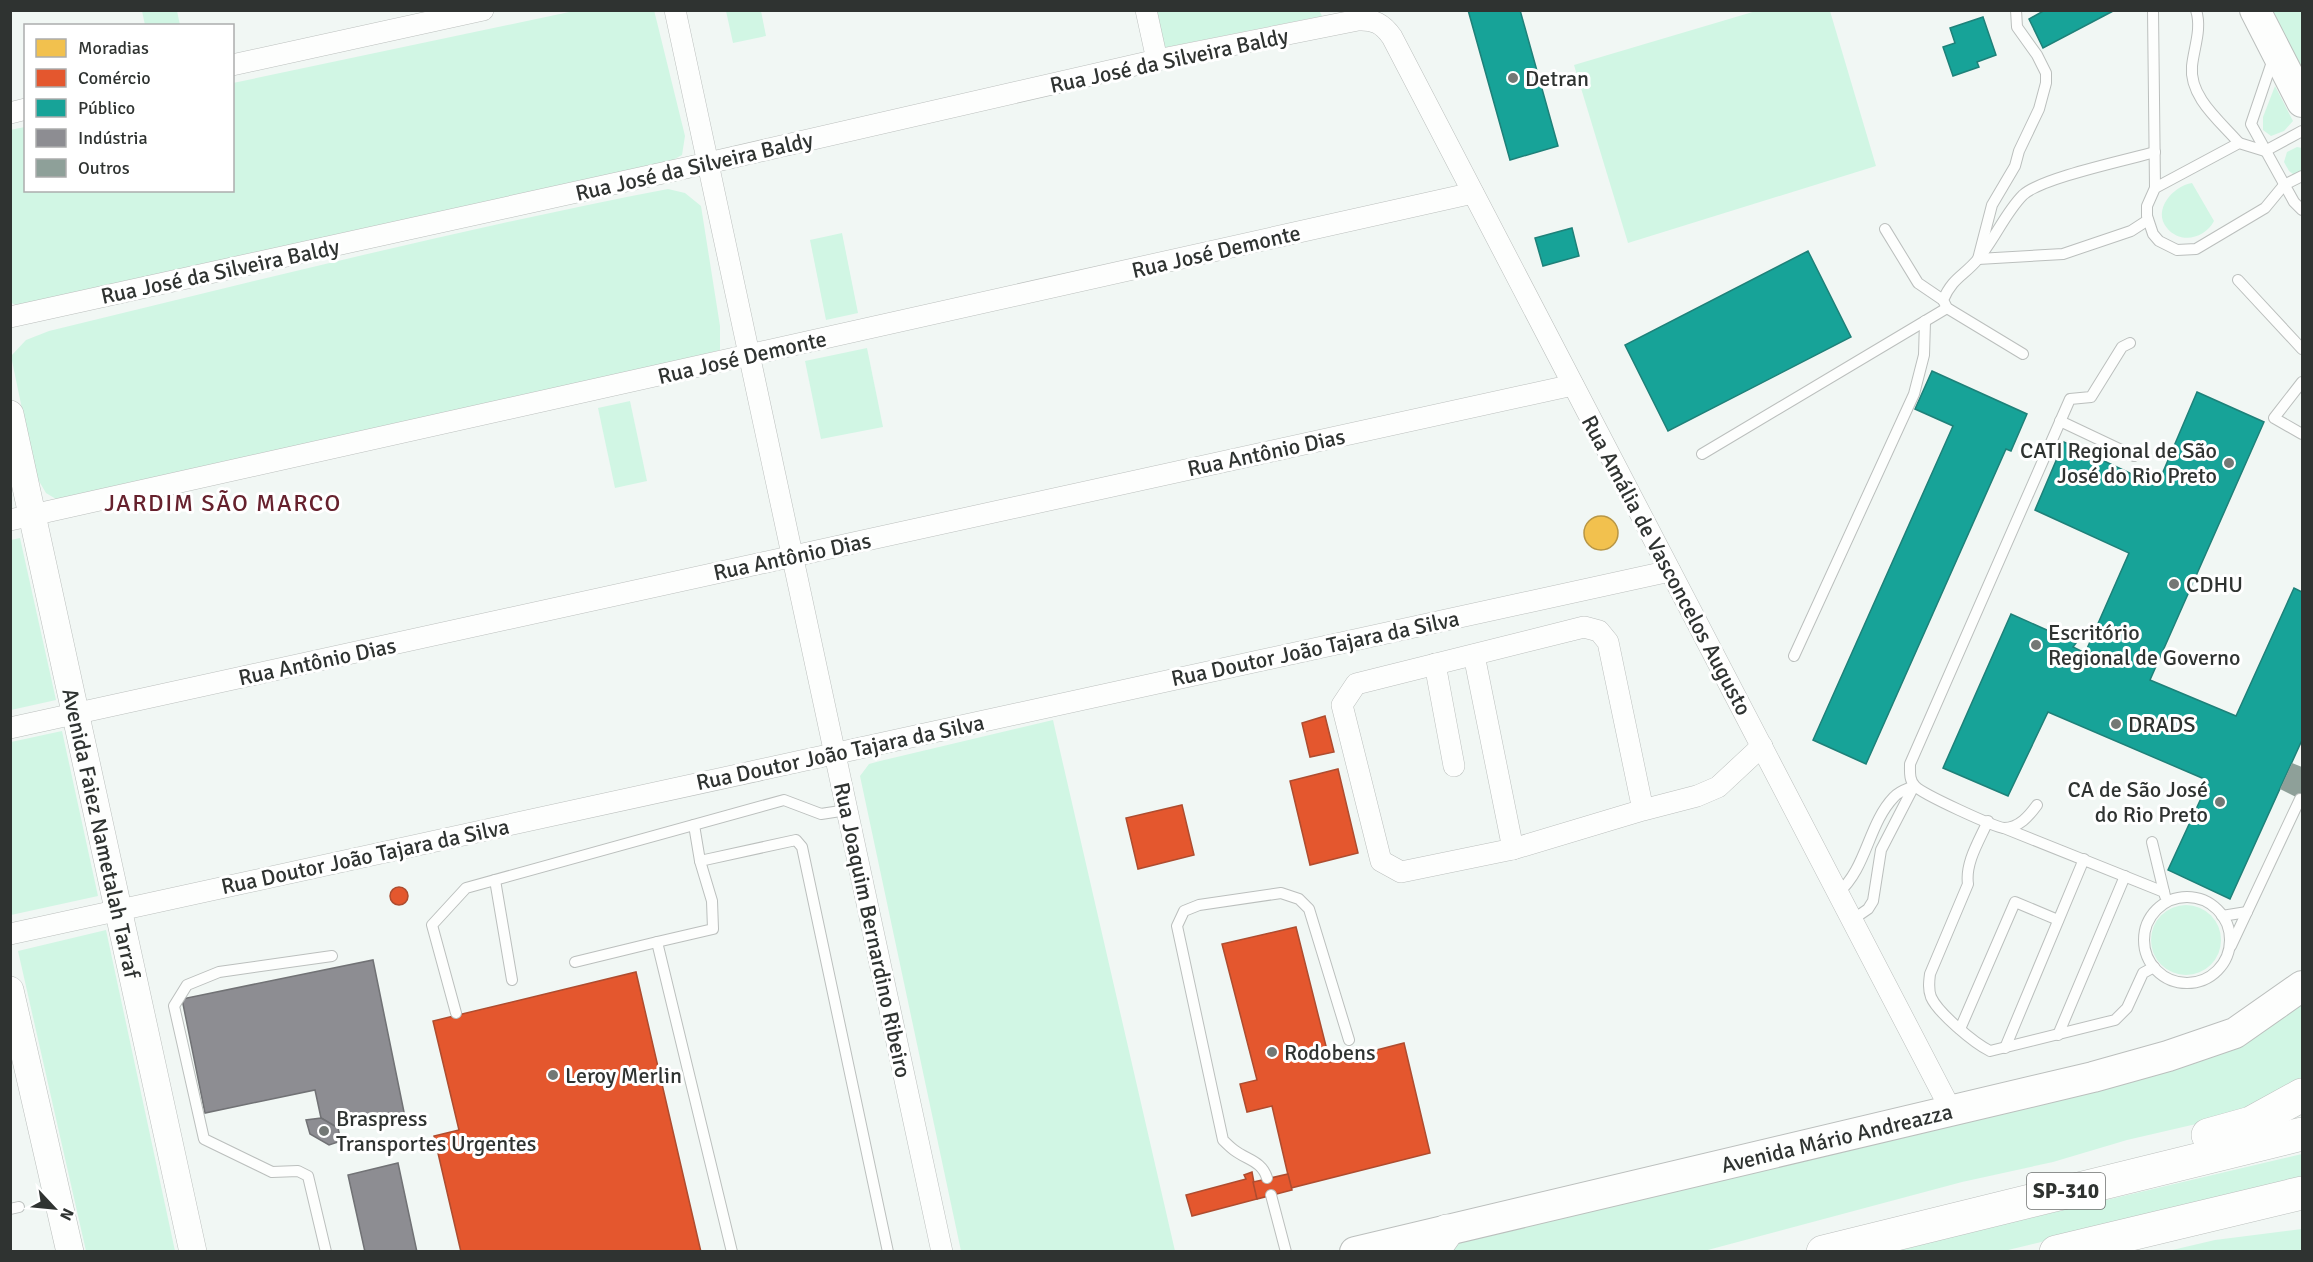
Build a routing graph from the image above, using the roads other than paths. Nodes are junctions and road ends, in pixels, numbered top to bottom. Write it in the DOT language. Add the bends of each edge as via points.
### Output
graph roads {
  1 [pos="483,10"];
  2 [pos="675,10"];
  3 [pos="1146,10"];
  4 [pos="2016,10"];
  5 [pos="2153,10"];
  6 [pos="2196,10"];
  7 [pos="2255,10"];
  8 [pos="1378,23"];
  9 [pos="2276,50"];
  10 [pos="1156,60"];
  11 [pos="234,65"];
  12 [pos="2302,102"];
  13 [pos="2302,131"];
  14 [pos="2239,143"];
  15 [pos="2265,151"];
  16 [pos="2155,152"];
  17 [pos="708,163"];
  18 [pos="2302,176"];
  19 [pos="2284,185"];
  20 [pos="2155,188"];
  21 [pos="1473,193"];
  22 [pos="2302,210"];
  23 [pos="2148,220"];
  24 [pos="1885,229"];
  25 [pos="1978,259"];
  26 [pos="2238,280"];
  27 [pos="1945,304"];
  28 [pos="10,317"];
  29 [pos="1925,321"];
  30 [pos="2130,343"];
  31 [pos="2302,350"];
  32 [pos="2023,354"];
  33 [pos="749,355"];
  34 [pos="2302,382"];
  35 [pos="1573,385"];
  36 [pos="10,414"];
  37 [pos="2060,421"];
  38 [pos="2302,434"];
  39 [pos="1702,454"];
  40 [pos="2134,456"];
  41 [pos="22,518"];
  42 [pos="793,556"];
  43 [pos="1670,571"];
  44 [pos="1474,655"];
  45 [pos="1794,656"];
  46 [pos="1435,664"];
  47 [pos="76,714"];
  48 [pos="10,728"];
  49 [pos="1762,746"];
  50 [pos="835,753"];
  51 [pos="1454,766"];
  52 [pos="1914,786"];
  53 [pos="2300,799"];
  54 [pos="2037,805"];
  55 [pos="847,810"];
  56 [pos="1643,810"];
  57 [pos="1988,821"];
  58 [pos="694,825"];
  59 [pos="2004,828"];
  60 [pos="2152,842"];
  61 [pos="1513,849"];
  62 [pos="2085,859"];
  63 [pos="700,861"];
  64 [pos="2125,876"];
  65 [pos="495,880"];
  66 [pos="1838,893"];
  67 [pos="2165,897"];
  68 [pos="118,910"];
  69 [pos="2247,912"];
  70 [pos="2222,916"];
  71 [pos="1852,920"];
  72 [pos="2058,920"];
  73 [pos="10,934"];
  74 [pos="657,942"];
  75 [pos="2227,955"];
  76 [pos="332,956"];
  77 [pos="575,962"];
  78 [pos="2154,967"];
  79 [pos="512,980"];
  80 [pos="2302,986"];
  81 [pos="10,990"];
  82 [pos="456,1013"];
  83 [pos="1960,1029"];
  84 [pos="2058,1035"];
  85 [pos="1349,1040"];
  86 [pos="2005,1048"];
  87 [pos="2302,1095"];
  88 [pos="1951,1110"];
  89 [pos="2302,1134"];
  90 [pos="2175,1165"];
  91 [pos="1268,1178"];
  92 [pos="2302,1193"];
  93 [pos="1271,1195"];
  94 [pos="2232,1210"];
  95 [pos="2302,1216"];
  96 [pos="1440,1241"];
  97 [pos="70,1251"];
  98 [pos="193,1251"];
  99 [pos="326,1251"];
  100 [pos="732,1251"];
  101 [pos="888,1251"];
  102 [pos="942,1251"];
  103 [pos="1286,1251"];
  104 [pos="1355,1251"];
  105 [pos="1823,1251"];
  106 [pos="2056,1251"];
  1 -- 11 [label="street"];
  2 -- 17 [label="street, Rua Joaquim Bernardino Ribeiro"];
  3 -- 10 [label="street"];
  4 -- 25 [label="lane" via="2018,27 2037,55 2046,73 2046,83 2015,166 1992,205"];
  5 -- 16 [label="lane"];
  6 -- 14 [label="lane" via="2192,67 2196,94"];
  7 -- 9 [label="main road"];
  8 -- 10 [label="street, Rua José da Silveira Baldy" via="1358,20"];
  8 -- 21 [label="street, Rua Amália de Vasconcelos Augusto" via="1392,38"];
  9 -- 12 [label="main road"];
  9 -- 15 [label="lane" via="2251,124"];
  10 -- 17 [label="street, Rua José da Silveira Baldy"];
  13 -- 15 [label="lane"];
  14 -- 15 [label="lane"];
  14 -- 20 [label="lane"];
  15 -- 19 [label="lane"];
  16 -- 20 [label="lane"];
  16 -- 25 [label="lane" via="2050,181 2025,193"];
  17 -- 28 [label="street, Rua José da Silveira Baldy"];
  17 -- 33 [label="street, Rua Joaquim Bernardino Ribeiro"];
  18 -- 19 [label="lane"];
  19 -- 22 [label="lane"];
  19 -- 23 [label="lane" via="2265,208 2196,249 2168,247 2153,234"];
  20 -- 23 [label="lane" via="2147,206"];
  21 -- 33 [label="street, Rua José Demonte"];
  21 -- 35 [label="street, Rua Amália de Vasconcelos Augusto"];
  23 -- 25 [label="lane" via="2131,231 2063,254"];
  24 -- 27 [label="lane" via="1918,283"];
  25 -- 27 [label="lane" via="1950,285"];
  26 -- 31 [label="lane"];
  27 -- 29 [label="lane"];
  27 -- 32 [label="lane"];
  29 -- 39 [label="lane"];
  29 -- 45 [label="lane" via="1924,355 1914,394"];
  30 -- 37 [label="lane" via="2122,347 2091,397 2070,399"];
  33 -- 41 [label="street, Rua José Demonte"];
  33 -- 42 [label="street, Rua Joaquim Bernardino Ribeiro"];
  34 -- 38 [label="lane" via="2274,418"];
  35 -- 42 [label="street, Rua Antônio Dias"];
  35 -- 43 [label="street, Rua Amália de Vasconcelos Augusto"];
  36 -- 41 [label="street, Avenida Faiez Nametalah Tarraf"];
  37 -- 40 [label="lane"];
  37 -- 52 [label="lane" via="1917,746 1909,776"];
  41 -- 47 [label="street, Avenida Faiez Nametalah Tarraf"];
  42 -- 47 [label="street, Rua Antônio Dias"];
  42 -- 50 [label="street, Rua Joaquim Bernardino Ribeiro"];
  43 -- 49 [label="street, Rua Amália de Vasconcelos Augusto"];
  43 -- 50 [label="street, Rua Doutor João Tajara da Silva"];
  44 -- 46 [label="street"];
  44 -- 56 [label="street" via="1584,627 1599,631 1608,642"];
  44 -- 61 [label="street"];
  46 -- 51 [label="street"];
  46 -- 61 [label="street" via="1356,684 1342,705 1381,861 1401,872"];
  47 -- 48 [label="street, Rua Antônio Dias"];
  47 -- 68 [label="street, Avenida Faiez Nametalah Tarraf"];
  49 -- 56 [label="street" via="1718,787"];
  49 -- 66 [label="street, Rua Amália de Vasconcelos Augusto"];
  50 -- 55 [label="street, Rua Joaquim Bernardino Ribeiro"];
  50 -- 68 [label="street, Rua Doutor João Tajara da Silva"];
  52 -- 57 [label="lane" via="1944,804"];
  52 -- 66 [label="lane" via="1893,797 1855,875"];
  52 -- 71 [label="lane" via="1881,850 1873,901"];
  53 -- 69 [label="lane"];
  54 -- 59 [label="lane" via="2024,822"];
  55 -- 58 [label="lane" via="821,814 784,800"];
  55 -- 102 [label="street, Rua Joaquim Bernardino Ribeiro"];
  56 -- 61 [label="street"];
  57 -- 59 [label="lane"];
  57 -- 83 [label="lane" via="1928,984 1932,998"];
  58 -- 63 [label="lane"];
  58 -- 65 [label="lane"];
  59 -- 62 [label="lane"];
  60 -- 67 [label="lane"];
  62 -- 64 [label="lane"];
  62 -- 72 [label="lane"];
  63 -- 74 [label="lane" via="712,901 713,929"];
  63 -- 101 [label="lane" via="790,840 796,840 802,847"];
  64 -- 67 [label="lane"];
  64 -- 84 [label="lane"];
  65 -- 79 [label="lane"];
  65 -- 82 [label="lane" via="466,888 432,925"];
  66 -- 71 [label="street, Rua Amália de Vasconcelos Augusto"];
  67 -- 70 [label="lane" via="2200,899"];
  67 -- 78 [label="lane" via="2144,938"];
  68 -- 73 [label="street, Rua Doutor João Tajara da Silva"];
  68 -- 98 [label="street, Avenida Faiez Nametalah Tarraf"];
  69 -- 70 [label="lane"];
  69 -- 75 [label="lane"];
  70 -- 75 [label="lane" via="2229,932"];
  71 -- 88 [label="street, Rua Amália de Vasconcelos Augusto"];
  72 -- 83 [label="lane" via="2015,902"];
  72 -- 86 [label="lane"];
  74 -- 77 [label="lane"];
  74 -- 100 [label="lane"];
  75 -- 78 [label="lane" via="2214,974 2194,982 2172,980"];
  76 -- 99 [label="lane" via="219,972 186,985 174,1006 204,1138 272,1172 298,1171 308,1176"];
  78 -- 84 [label="lane" via="2143,973 2127,1008 2115,1020"];
  80 -- 88 [label="main road, Avenida Mário Andreazza" via="2235,1033 2093,1077"];
  81 -- 97 [label="street"];
  83 -- 86 [label="lane" via="1975,1044 1990,1051"];
  84 -- 86 [label="lane"];
  85 -- 91 [label="lane" via="1309,909 1299,898 1281,893 1199,905 1184,911 1178,926 1223,1140 1256,1162"];
  87 -- 90 [label="highway" via="2250,1123 2197,1138"];
  88 -- 96 [label="main road, Avenida Mário Andreazza"];
  89 -- 90 [label="highway, SP-310"];
  90 -- 105 [label="highway, SP-310"];
  92 -- 94 [label="highway, SP-310"];
  93 -- 103 [label="lane"];
  94 -- 95 [label="highway" via="2282,1218"];
  94 -- 106 [label="highway, SP-310"];
  96 -- 104 [label="main road, Avenida Mário Andreazza"];
}
